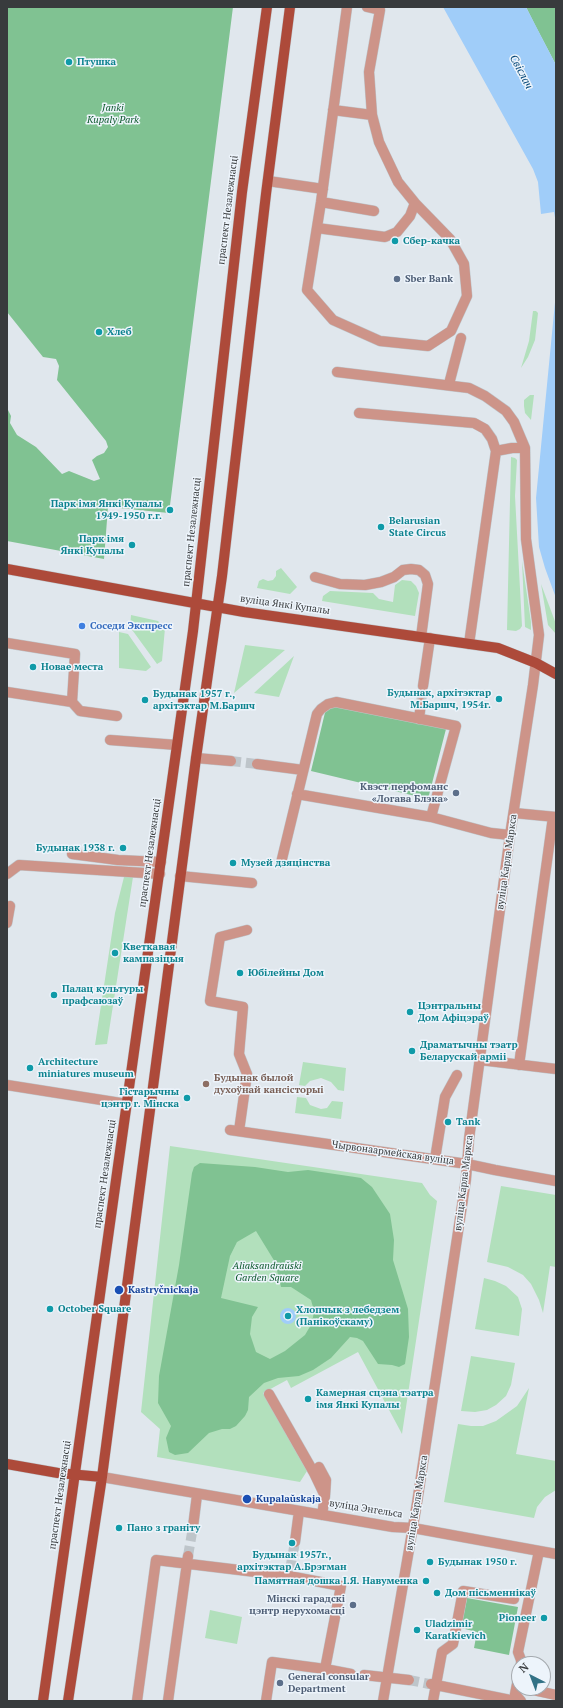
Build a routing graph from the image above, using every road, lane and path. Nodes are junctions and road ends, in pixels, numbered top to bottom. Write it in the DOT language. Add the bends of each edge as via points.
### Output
graph roads {
  1 [pos="267,7"];
  2 [pos="290,7"];
  3 [pos="347,7"];
  4 [pos="367,7"];
  5 [pos="333,110"];
  6 [pos="372,115"];
  7 [pos="268,180"];
  8 [pos="323,189"];
  9 [pos="321,202"];
  10 [pos="415,203"];
  11 [pos="374,211"];
  12 [pos="317,228"];
  13 [pos="461,338"];
  14 [pos="337,372"];
  15 [pos="449,384"];
  16 [pos="359,413"];
  17 [pos="525,448"];
  18 [pos="496,451"];
  19 [pos="7,569"];
  20 [pos="315,577"];
  21 [pos="196,603"];
  22 [pos="218,607"];
  23 [pos="426,637"];
  24 [pos="7,643"];
  25 [pos="469,644"];
  26 [pos="536,663"];
  27 [pos="556,674"];
  28 [pos="423,686"];
  29 [pos="7,692"];
  30 [pos="72,702"];
  31 [pos="421,703"];
  32 [pos="117,716"];
  33 [pos="419,718"];
  34 [pos="110,740"];
  35 [pos="177,745"];
  36 [pos="196,758"];
  37 [pos="231,761"];
  38 [pos="257,764"];
  39 [pos="303,770"];
  40 [pos="297,794"];
  41 [pos="514,813"];
  42 [pos="431,817"];
  43 [pos="554,817"];
  44 [pos="510,835"];
  45 [pos="72,854"];
  46 [pos="161,862"];
  47 [pos="281,863"];
  48 [pos="7,874"];
  49 [pos="160,874"];
  50 [pos="180,876"];
  51 [pos="252,883"];
  52 [pos="10,906"];
  53 [pos="7,923"];
  54 [pos="247,930"];
  55 [pos="480,1060"];
  56 [pos="519,1065"];
  57 [pos="556,1069"];
  58 [pos="457,1074"];
  59 [pos="7,1085"];
  60 [pos="127,1104"];
  61 [pos="435,1159"];
  62 [pos="467,1164"];
  63 [pos="556,1181"];
  64 [pos="268,1394"];
  65 [pos="7,1464"];
  66 [pos="319,1467"];
  67 [pos="76,1474"];
  68 [pos="102,1477"];
  69 [pos="197,1495"];
  70 [pos="325,1496"];
  71 [pos="299,1511"];
  72 [pos="322,1515"];
  73 [pos="193,1527"];
  74 [pos="413,1528"];
  75 [pos="295,1542"];
  76 [pos="539,1551"];
  77 [pos="556,1554"];
  78 [pos="188,1560"];
  79 [pos="514,1599"];
  80 [pos="520,1656"];
  81 [pos="325,1669"];
  82 [pos="351,1674"];
  83 [pos="364,1675"];
  84 [pos="387,1678"];
  85 [pos="409,1680"];
  86 [pos="432,1684"];
  87 [pos="43,1701"];
  88 [pos="68,1701"];
  89 [pos="137,1701"];
  90 [pos="168,1701"];
  91 [pos="266,1701"];
  92 [pos="382,1701"];
  93 [pos="433,1701"];
  94 [pos="515,1701"];
  1 -- 21 [label="main road, праспект Незалежнасці" via="242,192"];
  2 -- 7 [label="main road"];
  3 -- 5 [label="street"];
  4 -- 6 [label="street" via="380,10 369,72"];
  5 -- 6 [label="street"];
  5 -- 8 [label="street"];
  6 -- 10 [label="street" via="379,142 398,182"];
  7 -- 8 [label="street"];
  7 -- 22 [label="main road"];
  8 -- 9 [label="street"];
  9 -- 11 [label="street"];
  9 -- 12 [label="street"];
  10 -- 12 [label="street" via="410,216 397,232 384,238"];
  10 -- 12 [label="street" via="450,239 464,264 467,296 451,331 428,346 380,341 333,320 307,290"];
  13 -- 15 [label="street"];
  14 -- 15 [label="street"];
  15 -- 17 [label="street" via="470,388 506,411 514,422"];
  16 -- 18 [label="street" via="474,423 485,429"];
  17 -- 18 [label="street"];
  17 -- 26 [label="street, вуліца Карла Маркса" via="526,539 539,635"];
  18 -- 25 [label="street"];
  19 -- 21 [label="main road, вуліца Янкі Купалы"];
  20 -- 23 [label="street" via="340,584 365,585 381,582 403,570 419,570 425,575 428,584"];
  21 -- 22 [label="main road, вуліца Янкі Купалы"];
  21 -- 35 [label="main road, праспект Незалежнасці"];
  22 -- 23 [label="main road, вуліца Янкі Купалы"];
  22 -- 36 [label="main road"];
  23 -- 25 [label="main road, вуліца Янкі Купалы"];
  23 -- 28 [label="street"];
  24 -- 30 [label="street" via="75,654"];
  25 -- 26 [label="main road, вуліца Янкі Купалы" via="498,648"];
  26 -- 27 [label="main road, вуліца Янкі Купалы"];
  26 -- 41 [label="street, вуліца Карла Маркса"];
  29 -- 30 [label="street"];
  30 -- 32 [label="street" via="80,711"];
  31 -- 33 [label="street"];
  33 -- 39 [label="street" via="336,702 328,704 317,714"];
  33 -- 42 [label="street" via="456,726"];
  34 -- 35 [label="street"];
  35 -- 46 [label="main road, праспект Незалежнасці"];
  36 -- 37 [label="street"];
  36 -- 50 [label="main road"];
  38 -- 39 [label="street"];
  39 -- 40 [label="street"];
  40 -- 42 [label="street"];
  40 -- 47 [label="street"];
  41 -- 43 [label="street"];
  41 -- 44 [label="street, вуліца Карла Маркса"];
  42 -- 44 [label="street"];
  43 -- 56 [label="street"];
  44 -- 55 [label="street, вуліца Карла Маркса"];
  45 -- 46 [label="street"];
  46 -- 49 [label="main road, праспект Незалежнасці"];
  48 -- 49 [label="street" via="19,865"];
  49 -- 60 [label="main road, праспект Незалежнасці"];
  50 -- 51 [label="street"];
  50 -- 68 [label="main road"];
  52 -- 53 [label="street"];
  54 -- 61 [label="street, Чырвонаармейская вуліца" via="220,937 210,1001 243,1007 239,1054 246,1074 234,1130"];
  55 -- 56 [label="street"];
  55 -- 62 [label="street, вуліца Карла Маркса"];
  56 -- 57 [label="street"];
  58 -- 61 [label="street" via="444,1096"];
  59 -- 60 [label="street"];
  60 -- 67 [label="main road, праспект Незалежнасці"];
  61 -- 62 [label="street, Чырвонаармейская вуліца"];
  62 -- 63 [label="street, Чырвонаармейская вуліца"];
  62 -- 74 [label="street, вуліца Карла Маркса"];
  64 -- 70 [label="street"];
  65 -- 67 [label="main road, вуліца Энгельса"];
  66 -- 70 [label="street" via="326,1480"];
  67 -- 68 [label="main road, вуліца Энгельса"];
  67 -- 87 [label="main road, праспект Незалежнасці"];
  68 -- 69 [label="street, вуліца Энгельса"];
  68 -- 88 [label="main road"];
  69 -- 71 [label="street, вуліца Энгельса"];
  69 -- 73 [label="street"];
  70 -- 72 [label="street"];
  71 -- 72 [label="street, вуліца Энгельса"];
  71 -- 75 [label="street"];
  72 -- 74 [label="street, вуліца Энгельса"];
  74 -- 76 [label="street, вуліца Энгельса"];
  74 -- 84 [label="street, вуліца Карла Маркса"];
  76 -- 77 [label="street, вуліца Энгельса"];
  76 -- 80 [label="street" via="518,1652"];
  78 -- 81 [label="street" via="289,1573 342,1586"];
  78 -- 89 [label="street" via="156,1560"];
  78 -- 90 [label="street"];
  79 -- 86 [label="street" via="463,1590 453,1644 442,1652"];
  81 -- 82 [label="street"];
  81 -- 91 [label="street" via="272,1662"];
  83 -- 84 [label="street"];
  84 -- 85 [label="street"];
  84 -- 92 [label="street, вуліца Карла Маркса"];
  86 -- 93 [label="street"];
  86 -- 94 [label="street"];
}
